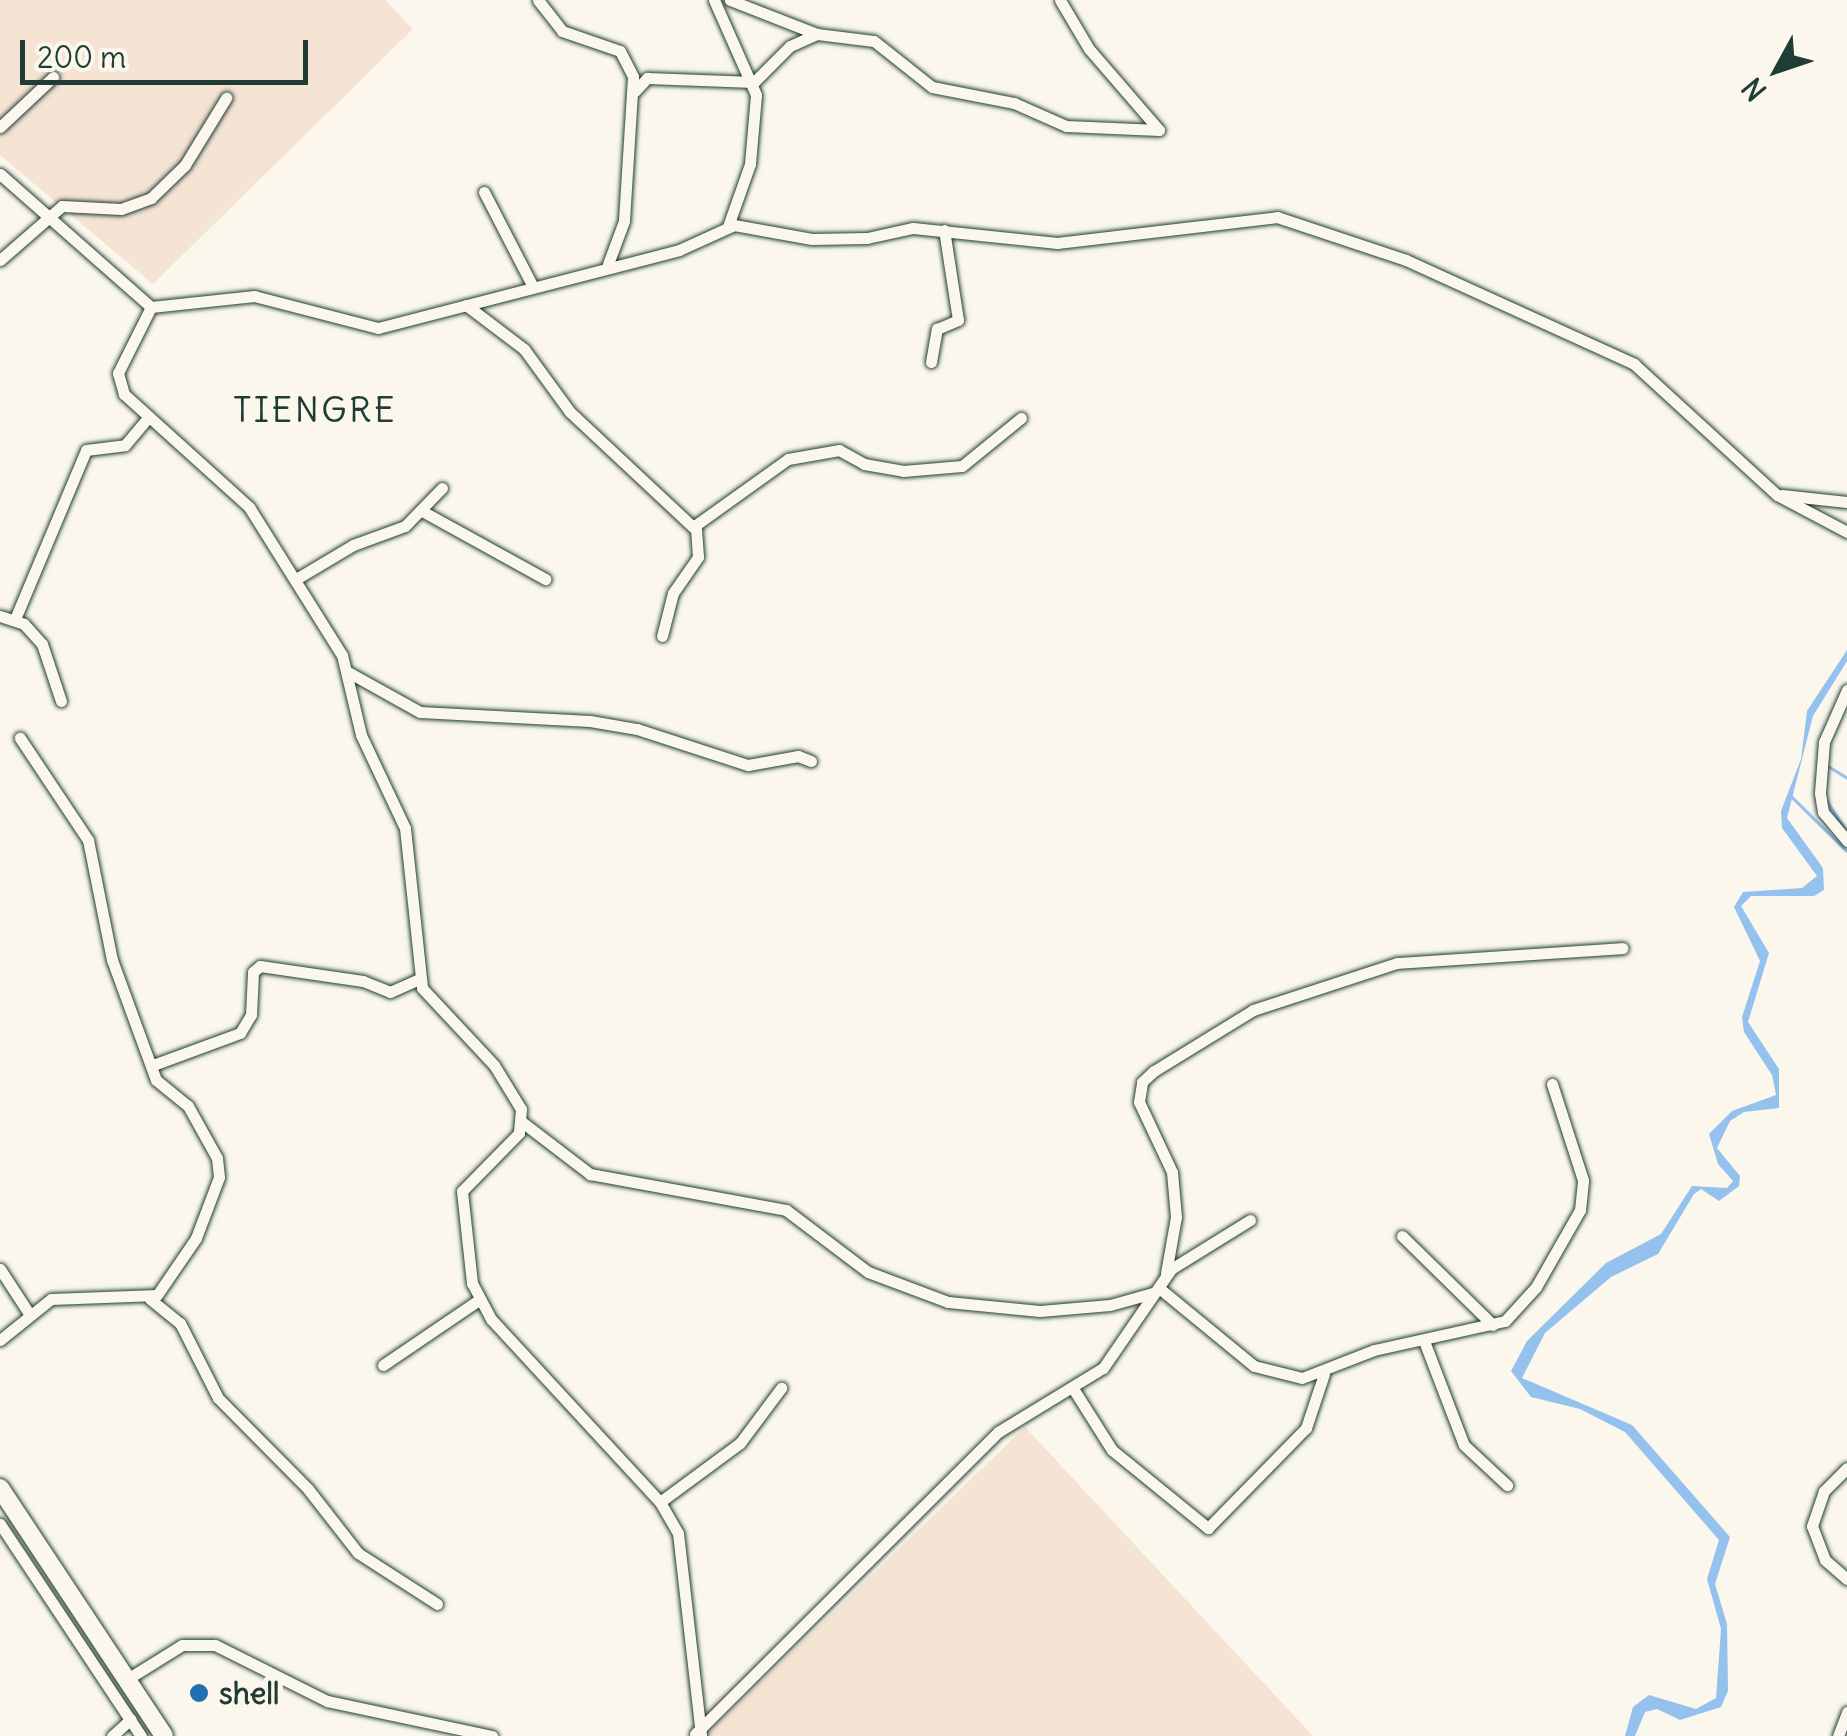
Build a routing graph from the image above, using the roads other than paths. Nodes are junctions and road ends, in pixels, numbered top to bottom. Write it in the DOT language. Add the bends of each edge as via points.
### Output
graph roads {
  1 [pos="538,0"];
  2 [pos="714,0"];
  3 [pos="730,0"];
  4 [pos="1060,0"];
  5 [pos="818,34"];
  6 [pos="53,77"];
  7 [pos="754,82"];
  8 [pos="635,91"];
  9 [pos="226,98"];
  10 [pos="0,126"];
  11 [pos="0,174"];
  12 [pos="484,192"];
  13 [pos="49,213"];
  14 [pos="728,226"];
  15 [pos="944,230"];
  16 [pos="0,260"];
  17 [pos="608,264"];
  18 [pos="532,285"];
  19 [pos="466,305"];
  20 [pos="151,307"];
  21 [pos="931,362"];
  22 [pos="1020,418"];
  23 [pos="148,419"];
  24 [pos="442,488"];
  25 [pos="1777,494"];
  26 [pos="1847,502"];
  27 [pos="422,511"];
  28 [pos="696,527"];
  29 [pos="1847,532"];
  30 [pos="296,578"];
  31 [pos="545,579"];
  32 [pos="0,616"];
  33 [pos="15,620"];
  34 [pos="662,636"];
  35 [pos="348,672"];
  36 [pos="1847,690"];
  37 [pos="61,700"];
  38 [pos="20,738"];
  39 [pos="811,761"];
  40 [pos="1847,841"];
  41 [pos="1623,948"];
  42 [pos="419,979"];
  43 [pos="153,1065"];
  44 [pos="1552,1084"];
  45 [pos="522,1122"];
  46 [pos="1250,1220"];
  47 [pos="1402,1236"];
  48 [pos="0,1268"];
  49 [pos="1166,1275"];
  50 [pos="1156,1290"];
  51 [pos="150,1300"];
  52 [pos="478,1301"];
  53 [pos="28,1312"];
  54 [pos="1493,1325"];
  55 [pos="0,1340"];
  56 [pos="1424,1341"];
  57 [pos="384,1365"];
  58 [pos="1324,1374"];
  59 [pos="781,1388"];
  60 [pos="1074,1390"];
  61 [pos="1847,1468"];
  62 [pos="1507,1486"];
  63 [pos="0,1488"];
  64 [pos="660,1502"];
  65 [pos="0,1524"];
  66 [pos="1847,1579"];
  67 [pos="437,1604"];
  68 [pos="129,1678"];
  69 [pos="1847,1712"];
  70 [pos="131,1718"];
  71 [pos="698,1734"];
  72 [pos="112,1736"];
  73 [pos="141,1736"];
  74 [pos="164,1736"];
  75 [pos="492,1736"];
  76 [pos="1838,1736"];
  1 -- 8 [label="street" via="562,30 620,51"];
  2 -- 7 [label="street"];
  3 -- 5 [label="street"];
  4 -- 5 [label="street" via="1089,49 1159,130 1066,126 1014,103 926,84 874,41"];
  5 -- 7 [label="street" via="790,46"];
  6 -- 10 [label="street"];
  7 -- 8 [label="street" via="648,78"];
  7 -- 14 [label="street" via="750,164"];
  8 -- 17 [label="street" via="623,159 624,221"];
  9 -- 13 [label="street" via="185,165 151,198 121,209 74,204"];
  11 -- 13 [label="street"];
  12 -- 18 [label="street"];
  13 -- 16 [label="street"];
  13 -- 20 [label="street"];
  14 -- 15 [label="street" via="812,240"];
  14 -- 17 [label="street" via="680,250"];
  15 -- 21 [label="street" via="958,320 937,330"];
  15 -- 25 [label="street" via="1056,242 1258,216 1313,226 1406,260 1634,364"];
  17 -- 18 [label="street"];
  18 -- 19 [label="street"];
  19 -- 20 [label="street" via="378,328 254,296"];
  19 -- 28 [label="street" via="524,349 570,412"];
  20 -- 23 [label="street" via="118,373 124,394"];
  22 -- 28 [label="street" via="962,466 904,472 864,464 839,450 788,459"];
  23 -- 30 [label="street" via="250,508"];
  23 -- 33 [label="street" via="125,445 86,450"];
  24 -- 27 [label="street"];
  25 -- 26 [label="street"];
  25 -- 29 [label="street"];
  27 -- 30 [label="street" via="405,526 353,545"];
  27 -- 31 [label="street"];
  28 -- 34 [label="street" via="698,557 673,593"];
  30 -- 35 [label="street"];
  32 -- 33 [label="street"];
  33 -- 37 [label="street" via="42,644"];
  35 -- 39 [label="street" via="420,712 590,722 748,766 798,756"];
  35 -- 42 [label="street" via="361,735 405,828"];
  36 -- 40 [label="street" via="1824,742 1820,793 1823,812"];
  38 -- 43 [label="street" via="88,840 112,960"];
  41 -- 49 [label="street" via="1397,963 1253,1010 1154,1071 1142,1082 1138,1102 1174,1186"];
  42 -- 43 [label="street" via="390,992 363,981 260,966 252,972 251,1015 240,1033"];
  42 -- 45 [label="street" via="434,1006 509,1084"];
  43 -- 51 [label="street" via="159,1086 196,1120 219,1177 196,1238 166,1288"];
  44 -- 54 [label="street" via="1583,1180 1580,1210 1520,1308"];
  45 -- 50 [label="street" via="590,1174 786,1210 868,1272 948,1302 1040,1311 1110,1305"];
  45 -- 52 [label="street" via="511,1143 462,1191"];
  46 -- 49 [label="street"];
  47 -- 54 [label="street"];
  48 -- 53 [label="street"];
  49 -- 50 [label="street"];
  50 -- 58 [label="street" via="1254,1366 1302,1378"];
  50 -- 60 [label="street" via="1120,1349"];
  51 -- 53 [label="street" via="51,1299"];
  51 -- 67 [label="street" via="180,1324 218,1398 308,1489 358,1553"];
  52 -- 57 [label="street"];
  52 -- 64 [label="street"];
  53 -- 55 [label="street"];
  54 -- 56 [label="street"];
  56 -- 58 [label="street" via="1374,1350"];
  56 -- 62 [label="street" via="1464,1445"];
  58 -- 60 [label="street" via="1306,1428 1208,1528 1112,1450"];
  59 -- 64 [label="street" via="740,1443"];
  60 -- 71 [label="street" via="998,1432"];
  61 -- 66 [label="street" via="1824,1490 1812,1526 1825,1560"];
  63 -- 68 [label="highway"];
  64 -- 71 [label="street" via="684,1557"];
  65 -- 70 [label="street"];
  68 -- 74 [label="highway"];
  68 -- 75 [label="street" via="182,1645 215,1645 326,1701"];
  69 -- 76 [label="street"];
  70 -- 72 [label="street"];
  70 -- 73 [label="street"];
}
